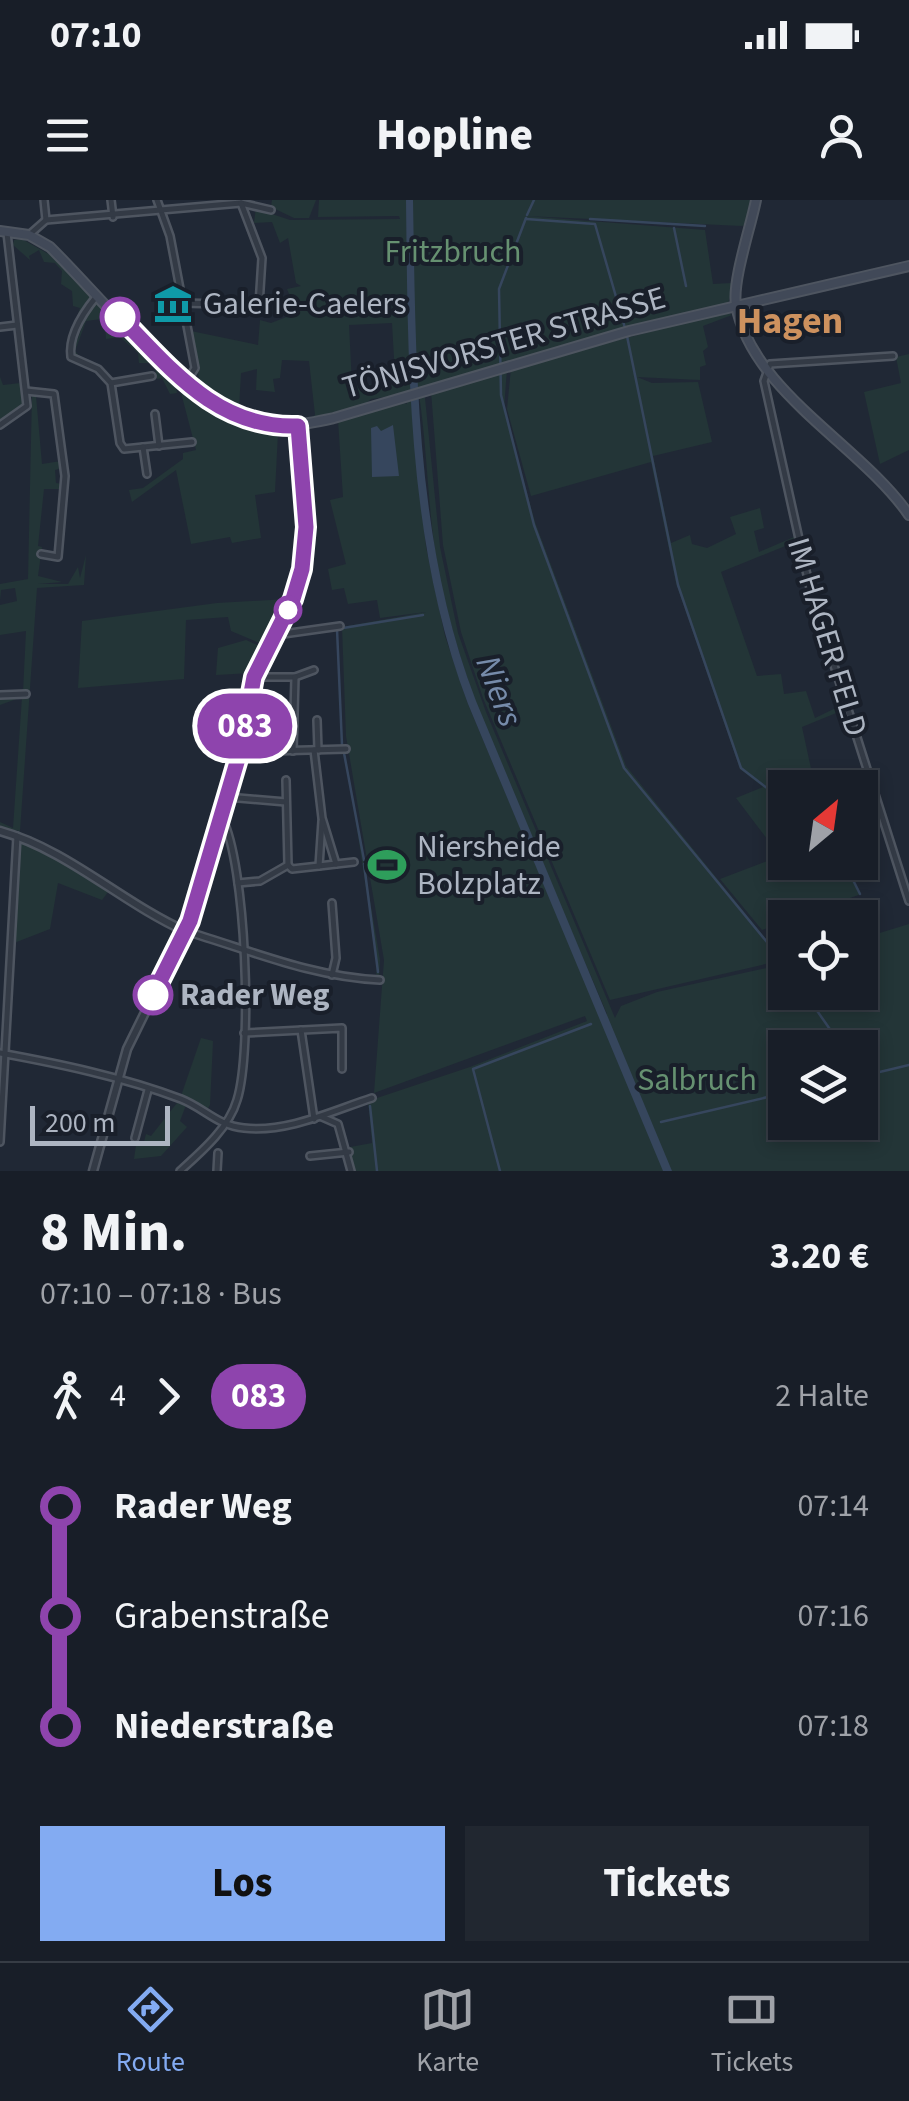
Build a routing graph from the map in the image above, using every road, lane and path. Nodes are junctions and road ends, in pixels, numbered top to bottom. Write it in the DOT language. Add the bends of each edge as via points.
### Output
graph roads {
  1 [pos="44,200"];
  2 [pos="111,200"];
  3 [pos="157,200"];
  4 [pos="756,200"];
  5 [pos="241,202"];
  6 [pos="271,210"];
  7 [pos="160,213"];
  8 [pos="114,216"];
  9 [pos="46,220"];
  10 [pos="3,232"];
  11 [pos="29,235"];
  12 [pos="909,266"];
  13 [pos="98,294"];
  14 [pos="183,303"];
  15 [pos="736,306"];
  16 [pos="18,324"];
  17 [pos="0,328"];
  18 [pos="893,356"];
  19 [pos="766,368"];
  20 [pos="152,376"];
  21 [pos="111,383"];
  22 [pos="186,383"];
  23 [pos="26,392"];
  24 [pos="155,414"];
  25 [pos="0,425"];
  26 [pos="298,426"];
  27 [pos="192,442"];
  28 [pos="159,446"];
  29 [pos="143,447"];
  30 [pos="147,474"];
  31 [pos="909,515"];
  32 [pos="41,554"];
  33 [pos="340,626"];
  34 [pos="276,636"];
  35 [pos="314,670"];
  36 [pos="254,677"];
  37 [pos="295,677"];
  38 [pos="26,694"];
  39 [pos="0,695"];
  40 [pos="317,720"];
  41 [pos="346,749"];
  42 [pos="316,750"];
  43 [pos="240,752"];
  44 [pos="294,752"];
  45 [pos="286,780"];
  46 [pos="227,797"];
  47 [pos="286,802"];
  48 [pos="222,816"];
  49 [pos="322,818"];
  50 [pos="0,831"];
  51 [pos="17,836"];
  52 [pos="354,862"];
  53 [pos="336,864"];
  54 [pos="288,865"];
  55 [pos="319,866"];
  56 [pos="238,884"];
  57 [pos="909,901"];
  58 [pos="332,902"];
  59 [pos="185,931"];
  60 [pos="243,952"];
  61 [pos="332,975"];
  62 [pos="380,980"];
  63 [pos="301,1030"];
  64 [pos="244,1033"];
  65 [pos="2,1053"];
  66 [pos="342,1069"];
  67 [pos="116,1080"];
  68 [pos="148,1090"];
  69 [pos="372,1098"];
  70 [pos="317,1117"];
  71 [pos="225,1125"];
  72 [pos="135,1138"];
  73 [pos="0,1142"];
  74 [pos="349,1152"];
  75 [pos="218,1153"];
  76 [pos="310,1156"];
  77 [pos="186,1165"];
  78 [pos="93,1171"];
  79 [pos="180,1171"];
  80 [pos="192,1171"];
  81 [pos="216,1171"];
  82 [pos="351,1171"];
  1 -- 9 [label="street"];
  2 -- 8 [label="street"];
  3 -- 7 [label="street"];
  4 -- 15 [label="main road"];
  5 -- 6 [label="street"];
  5 -- 7 [label="street"];
  5 -- 14 [label="street" via="262,258 260,305"];
  7 -- 8 [label="street"];
  7 -- 14 [label="street"];
  8 -- 9 [label="street"];
  9 -- 11 [label="street"];
  10 -- 11 [label="main road, TÖNISVORSTER STRASSE"];
  10 -- 16 [label="street"];
  11 -- 13 [label="main road, TÖNISVORSTER STRASSE" via="50,246"];
  12 -- 15 [label="main road, TÖNISVORSTER STRASSE"];
  13 -- 21 [label="street" via="69,347 71,357"];
  13 -- 22 [label="main road, TÖNISVORSTER STRASSE"];
  14 -- 22 [label="street" via="195,368"];
  15 -- 19 [label="main road"];
  15 -- 26 [label="main road, TÖNISVORSTER STRASSE"];
  16 -- 17 [label="street"];
  16 -- 23 [label="street"];
  18 -- 19 [label="street"];
  19 -- 31 [label="main road"];
  19 -- 57 [label="street, IM HAGER FELD" via="802,561"];
  20 -- 21 [label="street"];
  21 -- 29 [label="street" via="120,443 124,449"];
  22 -- 26 [label="main road, TÖNISVORSTER STRASSE" via="242,419"];
  23 -- 25 [label="street" via="27,406"];
  23 -- 32 [label="street" via="54,394 64,462 58,558"];
  24 -- 28 [label="street"];
  26 -- 34 [label="street" via="304,556"];
  27 -- 28 [label="street"];
  28 -- 29 [label="street"];
  29 -- 30 [label="street"];
  33 -- 34 [label="street"];
  34 -- 36 [label="street"];
  35 -- 37 [label="street"];
  36 -- 37 [label="street"];
  36 -- 43 [label="street"];
  37 -- 44 [label="street"];
  38 -- 39 [label="street"];
  40 -- 42 [label="street"];
  41 -- 42 [label="street"];
  42 -- 44 [label="street"];
  42 -- 49 [label="street"];
  43 -- 44 [label="street"];
  43 -- 46 [label="street"];
  45 -- 47 [label="street"];
  46 -- 47 [label="street"];
  46 -- 48 [label="street"];
  47 -- 54 [label="street"];
  48 -- 56 [label="street"];
  48 -- 59 [label="street"];
  49 -- 53 [label="street"];
  49 -- 55 [label="street"];
  50 -- 51 [label="street"];
  51 -- 59 [label="street" via="53,850"];
  51 -- 65 [label="street"];
  52 -- 53 [label="street"];
  53 -- 55 [label="street"];
  54 -- 55 [label="street"];
  54 -- 56 [label="street"];
  56 -- 60 [label="street"];
  58 -- 61 [label="street"];
  59 -- 60 [label="street"];
  59 -- 67 [label="street"];
  60 -- 61 [label="street"];
  60 -- 64 [label="street"];
  61 -- 62 [label="street"];
  63 -- 64 [label="street"];
  63 -- 66 [label="street" via="342,1028"];
  63 -- 70 [label="street"];
  64 -- 71 [label="street" via="237,1100"];
  65 -- 67 [label="street"];
  65 -- 73 [label="street"];
  67 -- 68 [label="street"];
  67 -- 78 [label="street"];
  68 -- 71 [label="street" via="184,1100"];
  68 -- 72 [label="street"];
  69 -- 70 [label="street"];
  70 -- 71 [label="street" via="258,1128"];
  70 -- 74 [label="street" via="338,1124"];
  71 -- 77 [label="street"];
  74 -- 76 [label="street"];
  74 -- 82 [label="street"];
  75 -- 81 [label="street"];
  77 -- 79 [label="street"];
  77 -- 80 [label="street"];
}
